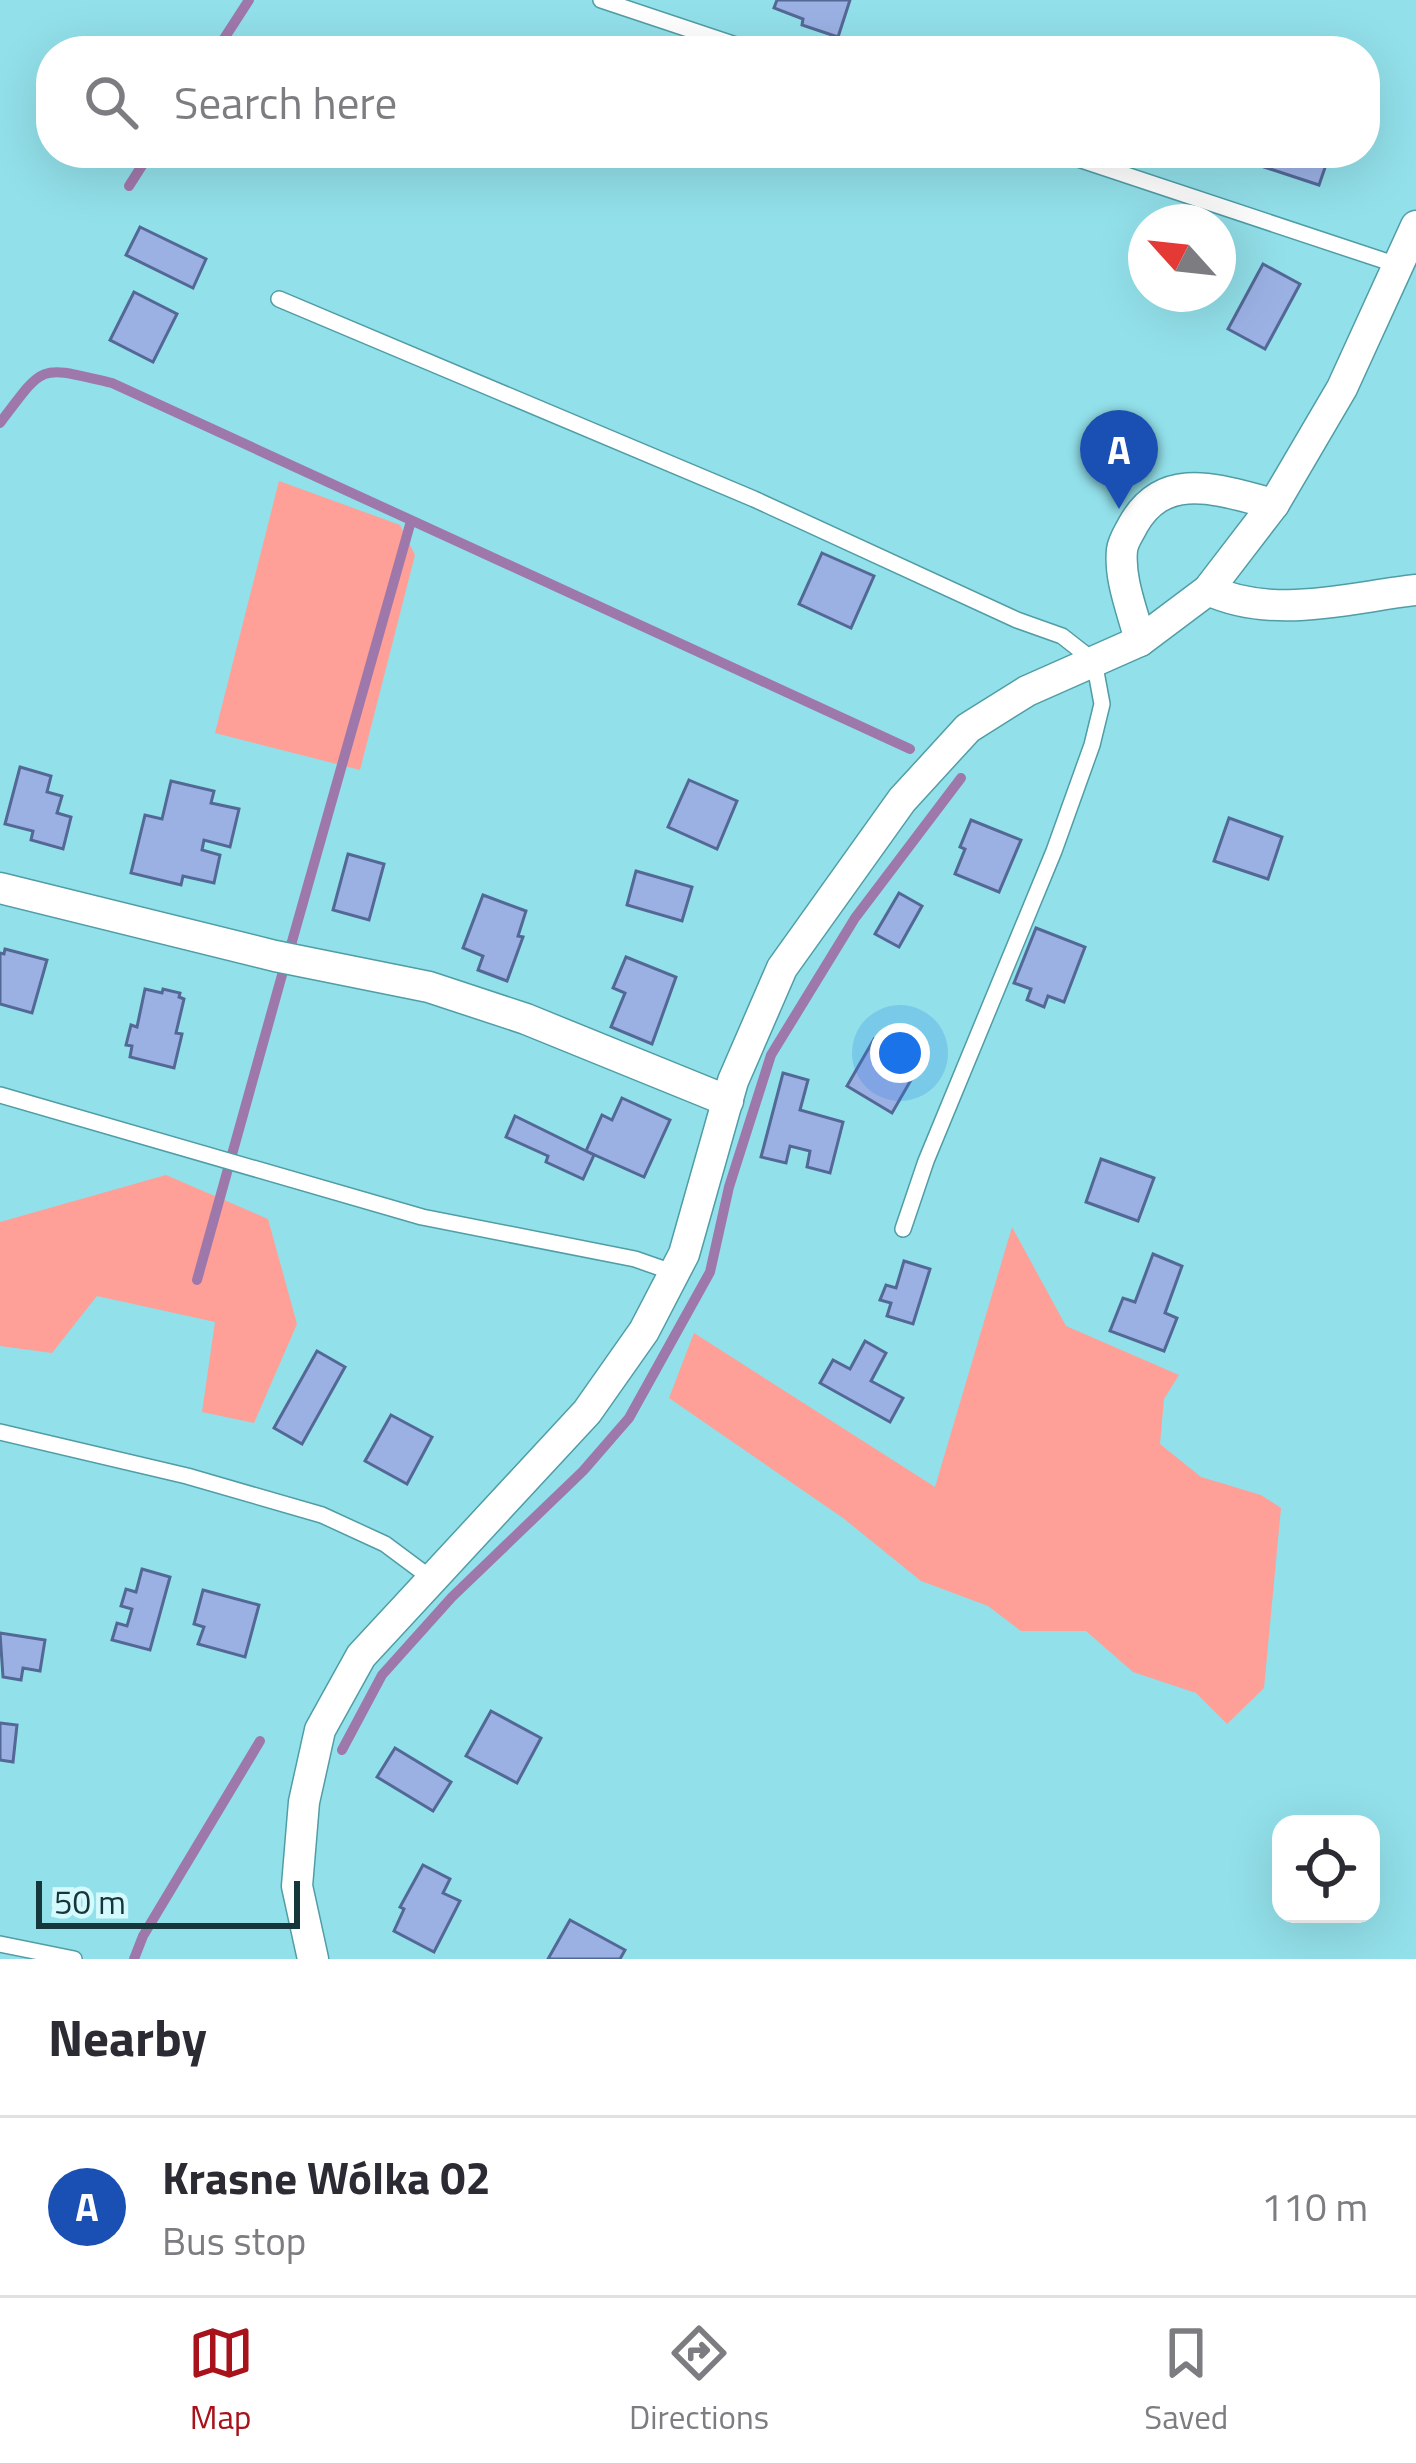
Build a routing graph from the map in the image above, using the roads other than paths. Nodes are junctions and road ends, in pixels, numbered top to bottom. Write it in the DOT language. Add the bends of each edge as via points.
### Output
graph roads {
  1 [pos="601,0"];
  2 [pos="709,36"];
  3 [pos="1105,168"];
  4 [pos="1416,226"];
  5 [pos="1400,266"];
  6 [pos="279,299"];
  7 [pos="1274,503"];
  8 [pos="1208,590"];
  9 [pos="1416,590"];
  10 [pos="1140,641"];
  11 [pos="1094,661"];
  12 [pos="0,888"];
  13 [pos="0,1095"];
  14 [pos="728,1101"];
  15 [pos="904,1229"];
  16 [pos="674,1273"];
  17 [pos="0,1432"];
  18 [pos="432,1580"];
  19 [pos="0,1944"];
  20 [pos="74,1959"];
  21 [pos="313,1959"];
  1 -- 2 [label="lane"];
  3 -- 5 [label="lane"];
  4 -- 5 [label="street"];
  5 -- 7 [label="street" via="1342,388"];
  6 -- 11 [label="lane" via="754,499 1062,636"];
  7 -- 8 [label="street"];
  7 -- 10 [label="street" via="1168,489 1144,506 1122,545"];
  8 -- 9 [label="street" via="1277,608"];
  8 -- 10 [label="street"];
  10 -- 11 [label="street"];
  11 -- 14 [label="street" via="968,728 902,800 782,968"];
  11 -- 15 [label="lane" via="1102,704 1092,746"];
  12 -- 14 [label="street" via="429,987"];
  13 -- 16 [label="lane" via="422,1217"];
  14 -- 16 [label="street"];
  16 -- 18 [label="street" via="587,1412"];
  17 -- 18 [label="lane" via="322,1515 385,1544"];
  18 -- 21 [label="street" via="361,1656 320,1730 297,1886"];
  19 -- 20 [label="lane"];
}
